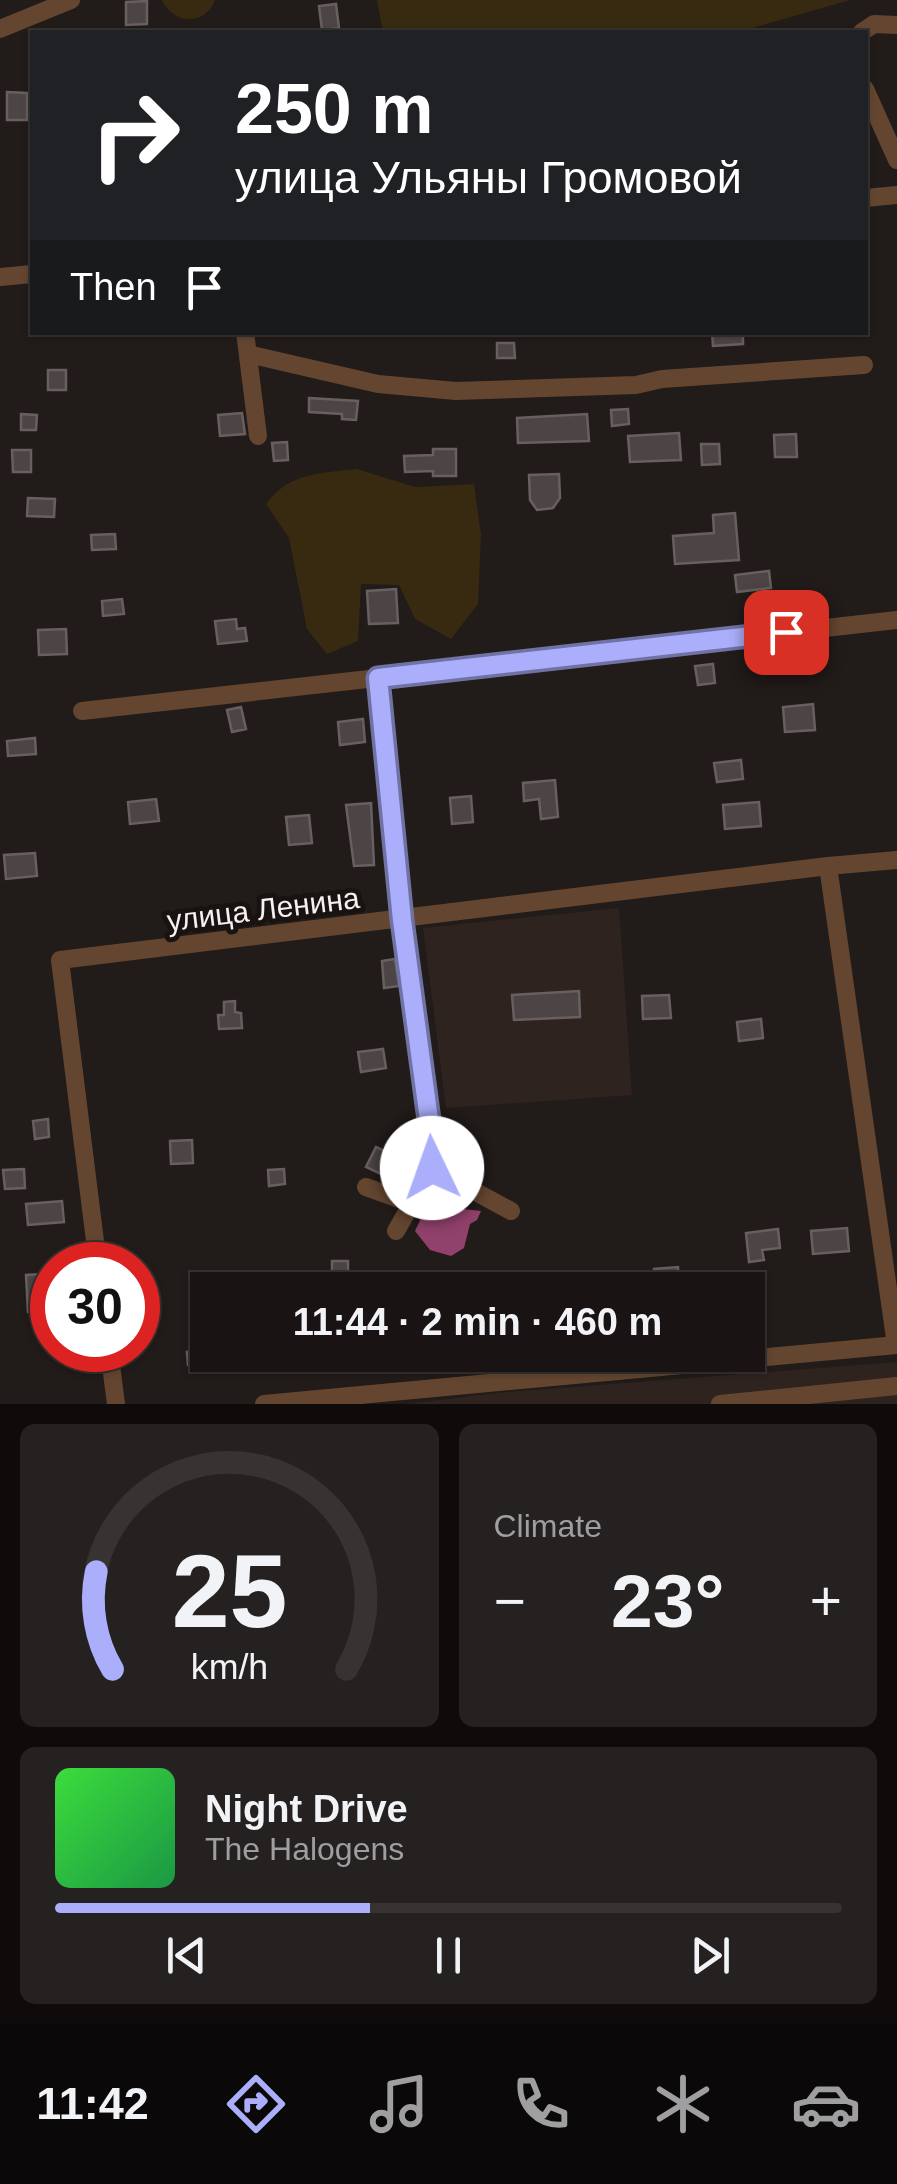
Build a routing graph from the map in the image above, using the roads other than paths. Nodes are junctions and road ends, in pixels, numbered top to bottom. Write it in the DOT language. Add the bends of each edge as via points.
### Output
graph roads {
  1 [pos="71,0"];
  2 [pos="897,25"];
  3 [pos="0,29"];
  4 [pos="865,30"];
  5 [pos="868,96"];
  6 [pos="897,160"];
  7 [pos="897,195"];
  8 [pos="868,198"];
  9 [pos="30,274"];
  10 [pos="0,277"];
  11 [pos="245,335"];
  12 [pos="248,354"];
  13 [pos="864,365"];
  14 [pos="258,436"];
  15 [pos="897,620"];
  16 [pos="378,678"];
  17 [pos="82,711"];
  18 [pos="897,860"];
  19 [pos="828,866"];
  20 [pos="402,920"];
  21 [pos="432,1168"];
  22 [pos="366,1186"];
  23 [pos="414,1204"];
  24 [pos="510,1211"];
  25 [pos="396,1231"];
  26 [pos="95,1242"];
  27 [pos="896,1345"];
  28 [pos="112,1372"];
  29 [pos="897,1386"];
  30 [pos="116,1404"];
  31 [pos="264,1404"];
  32 [pos="720,1404"];
  1 -- 3 [label="street"];
  2 -- 4 [label="street"];
  5 -- 6 [label="street"];
  7 -- 8 [label="street"];
  9 -- 10 [label="street"];
  11 -- 12 [label="street"];
  12 -- 13 [label="street" via="378,384 456,391"];
  12 -- 14 [label="street"];
  15 -- 16 [label="street"];
  16 -- 17 [label="street"];
  16 -- 20 [label="street"];
  18 -- 19 [label="street, улица Ленина"];
  19 -- 20 [label="street, улица Ленина"];
  19 -- 27 [label="street"];
  20 -- 21 [label="street"];
  20 -- 26 [label="street, улица Ленина" via="60,960"];
  21 -- 23 [label="street"];
  21 -- 24 [label="street"];
  22 -- 23 [label="street"];
  23 -- 25 [label="street"];
  27 -- 31 [label="street"];
  28 -- 30 [label="street"];
  29 -- 32 [label="street"];
}
